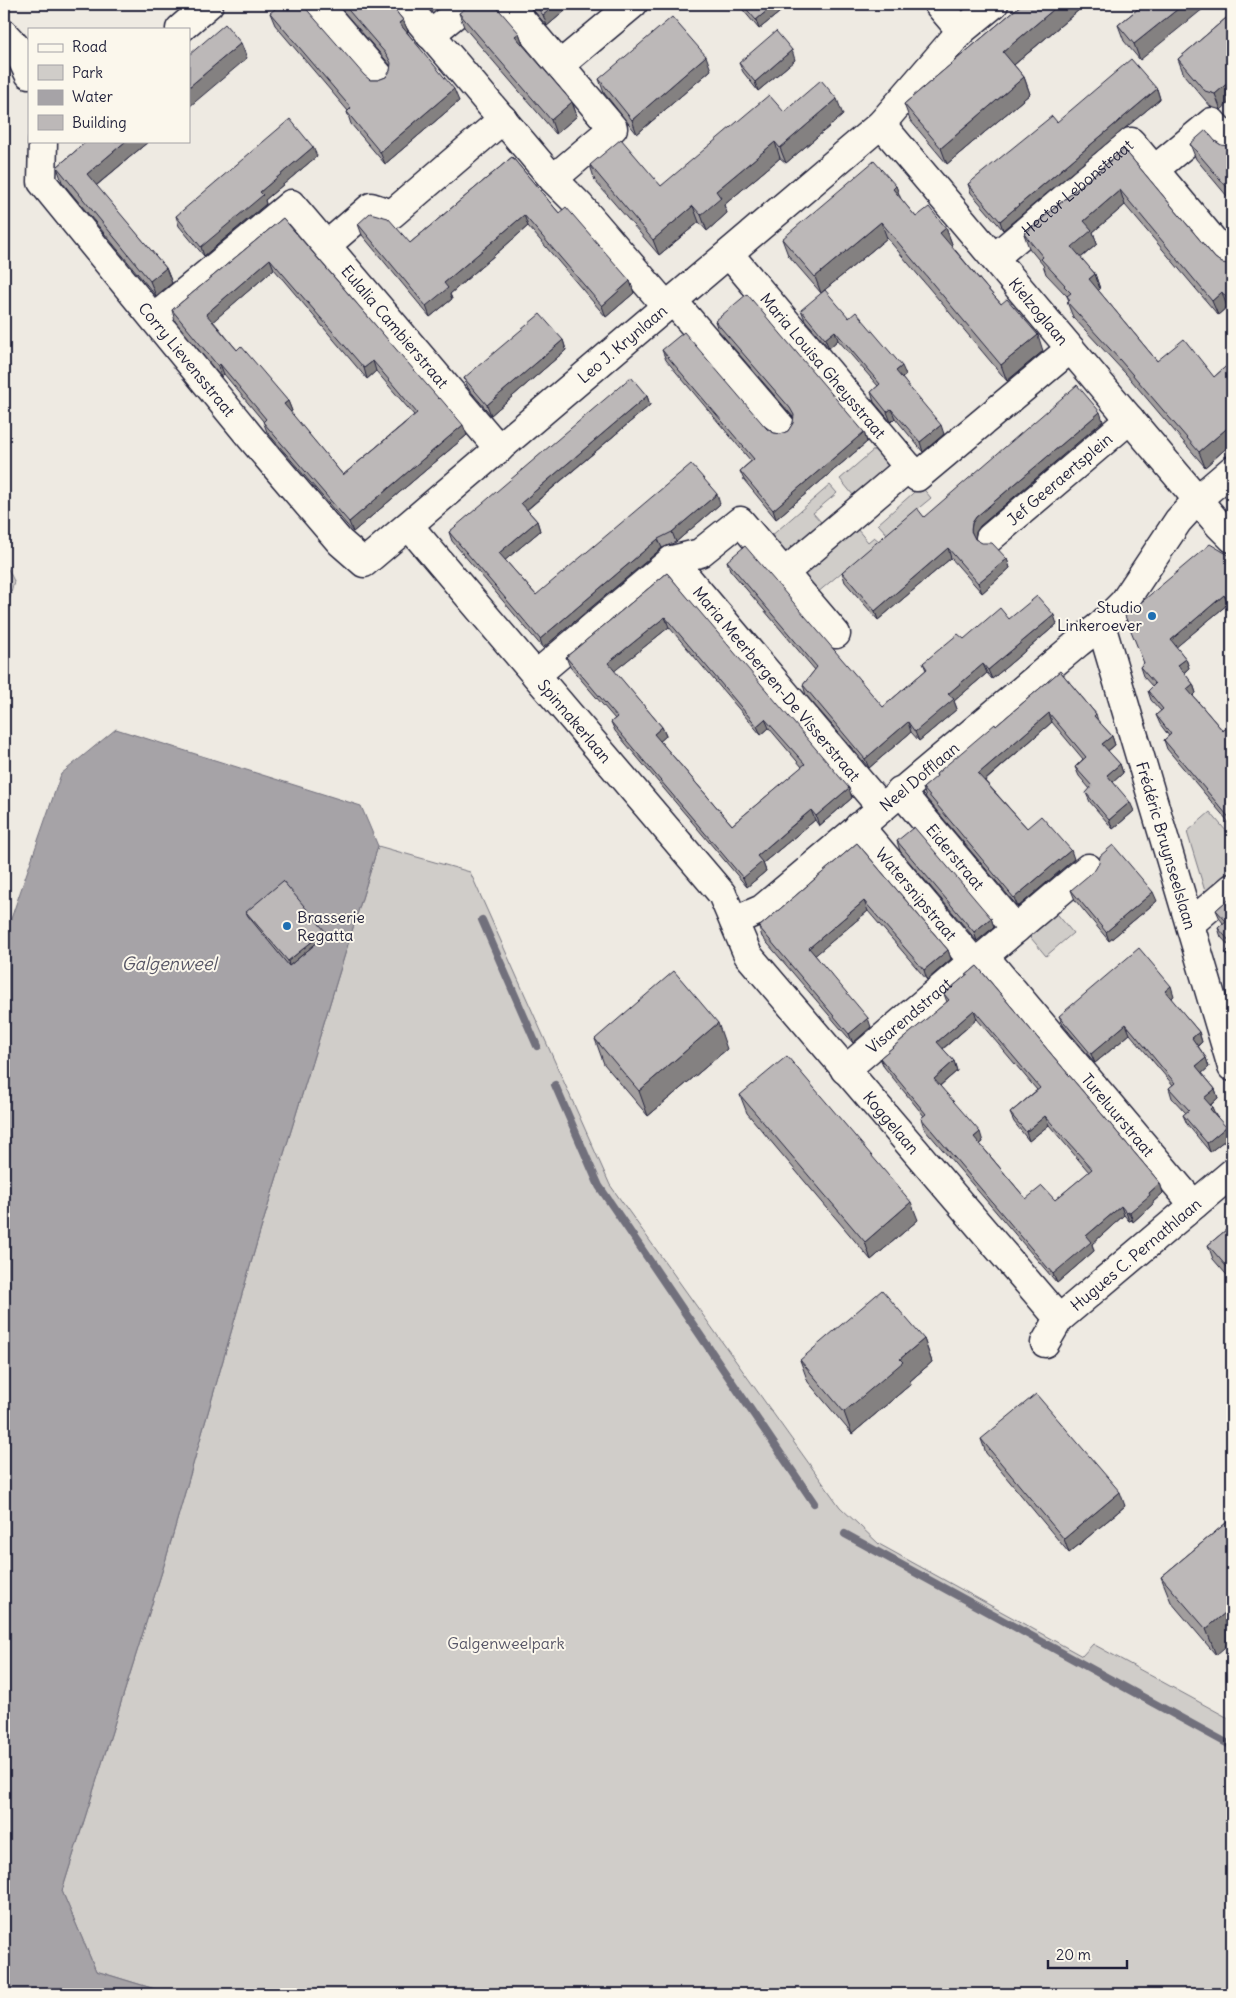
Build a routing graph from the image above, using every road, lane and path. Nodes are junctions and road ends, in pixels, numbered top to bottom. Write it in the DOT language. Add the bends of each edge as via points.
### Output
graph roads {
  1 [pos="209,4"];
  2 [pos="317,4"];
  3 [pos="405,4"];
  4 [pos="468,4"];
  5 [pos="508,4"];
  6 [pos="633,4"];
  7 [pos="938,4"];
  8 [pos="994,4"];
  9 [pos="181,28"];
  10 [pos="961,31"];
  11 [pos="430,35"];
  12 [pos="10,41"];
  13 [pos="560,65"];
  14 [pos="28,72"];
  15 [pos="380,77"];
  16 [pos="503,119"];
  17 [pos="881,124"];
  18 [pos="45,143"];
  19 [pos="1232,145"];
  20 [pos="1154,170"];
  21 [pos="553,179"];
  22 [pos="327,245"];
  23 [pos="729,254"];
  24 [pos="994,258"];
  25 [pos="1232,263"];
  26 [pos="670,304"];
  27 [pos="154,318"];
  28 [pos="1070,348"];
  29 [pos="1130,419"];
  30 [pos="782,428"];
  31 [pos="499,449"];
  32 [pos="920,469"];
  33 [pos="1232,470"];
  34 [pos="1198,499"];
  35 [pos="409,526"];
  36 [pos="990,538"];
  37 [pos="1232,538"];
  38 [pos="672,560"];
  39 [pos="364,562"];
  40 [pos="784,573"];
  41 [pos="1101,625"];
  42 [pos="836,634"];
  43 [pos="536,675"];
  44 [pos="891,799"];
  45 [pos="859,826"];
  46 [pos="1088,868"];
  47 [pos="1232,888"];
  48 [pos="734,921"];
  49 [pos="1190,924"];
  50 [pos="1014,925"];
  51 [pos="978,959"];
  52 [pos="1040,1023"];
  53 [pos="855,1062"];
  54 [pos="1232,1067"];
  55 [pos="1232,1173"];
  56 [pos="1194,1205"];
  57 [pos="1059,1319"];
  58 [pos="1046,1344"];
  1 -- 9 [label="street"];
  2 -- 15 [label="street"];
  3 -- 11 [label="street"];
  4 -- 11 [label="street"];
  5 -- 13 [label="street"];
  6 -- 13 [label="street"];
  7 -- 10 [label="street"];
  8 -- 10 [label="street, Leo J. Krynlaan"];
  10 -- 17 [label="street, Leo J. Krynlaan"];
  11 -- 16 [label="street"];
  12 -- 14 [label="street"];
  13 -- 21 [label="street" via="613,128"];
  16 -- 21 [label="street"];
  16 -- 22 [label="street" via="392,214 371,207"];
  17 -- 23 [label="street, Leo J. Krynlaan"];
  17 -- 24 [label="street, Kielzoglaan"];
  18 -- 27 [label="street, Corry Lievensstraat" via="42,182"];
  19 -- 20 [label="street" via="1212,122"];
  20 -- 24 [label="street, Hector Lebonstraat" via="1131,142"];
  20 -- 25 [label="street"];
  21 -- 26 [label="street"];
  22 -- 27 [label="street, Eulalia Cambierstraat" via="290,204"];
  22 -- 31 [label="street, Eulalia Cambierstraat"];
  23 -- 26 [label="street, Leo J. Krynlaan"];
  23 -- 32 [label="street, Maria Louisa Gheysstraat"];
  24 -- 28 [label="street, Kielzoglaan"];
  26 -- 30 [label="street"];
  26 -- 31 [label="street, Leo J. Krynlaan"];
  27 -- 39 [label="street, Corry Lievensstraat" via="340,542"];
  28 -- 29 [label="street, Kielzoglaan"];
  28 -- 32 [label="street"];
  29 -- 34 [label="street, Kielzoglaan"];
  29 -- 36 [label="street, Jef Geeraertsplein"];
  31 -- 35 [label="street, Leo J. Krynlaan"];
  32 -- 40 [label="street"];
  33 -- 34 [label="street, Neel Dofflaan"];
  34 -- 37 [label="street, Kielzoglaan"];
  34 -- 41 [label="street, Neel Dofflaan" via="1178,521 1124,602"];
  35 -- 39 [label="street, Leo J. Krynlaan"];
  35 -- 43 [label="street, Spinnakerlaan"];
  38 -- 40 [label="street" via="700,553 740,521"];
  38 -- 43 [label="street"];
  38 -- 44 [label="street, Maria Meerbergen-De Visserstraat" via="860,784"];
  40 -- 42 [label="street"];
  41 -- 44 [label="street, Neel Dofflaan"];
  41 -- 49 [label="street, Frédéric Bruynseelslaan"];
  43 -- 48 [label="street, Spinnakerlaan" via="722,894"];
  44 -- 45 [label="street, Neel Dofflaan"];
  44 -- 50 [label="street, Eiderstraat" via="929,825"];
  45 -- 48 [label="street, Neel Dofflaan" via="762,910"];
  45 -- 51 [label="street, Watersnipstraat"];
  46 -- 50 [label="street, Visarendstraat"];
  47 -- 49 [label="street"];
  48 -- 53 [label="street, Koggelaan" via="748,955"];
  49 -- 54 [label="street, Frédéric Bruynseelslaan"];
  50 -- 51 [label="street, Visarendstraat"];
  51 -- 52 [label="street, Watersnipstraat"];
  51 -- 53 [label="street, Visarendstraat"];
  52 -- 56 [label="street, Tureluurstraat"];
  53 -- 57 [label="street, Koggelaan"];
  55 -- 56 [label="street, Hugues C. Pernathlaan"];
  56 -- 57 [label="street, Hugues C. Pernathlaan"];
  57 -- 58 [label="street, Hugues C. Pernathlaan"];
}
